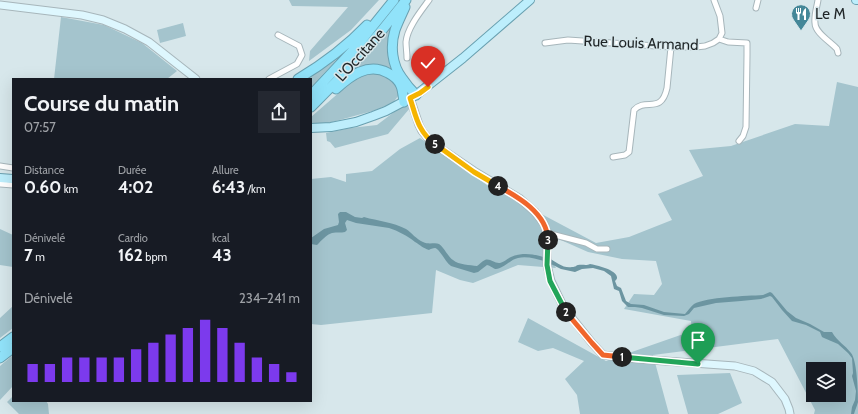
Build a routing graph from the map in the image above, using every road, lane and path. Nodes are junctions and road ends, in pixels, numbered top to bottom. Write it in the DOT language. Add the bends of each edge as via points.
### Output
graph roads {
  1 [pos="407,0"];
  2 [pos="429,0"];
  3 [pos="530,0"];
  4 [pos="714,0"];
  5 [pos="758,0"];
  6 [pos="818,0"];
  7 [pos="392,3"];
  8 [pos="0,5"];
  9 [pos="756,8"];
  10 [pos="278,35"];
  11 [pos="719,39"];
  12 [pos="544,43"];
  13 [pos="671,47"];
  14 [pos="838,53"];
  15 [pos="407,58"];
  16 [pos="195,78"];
  17 [pos="272,78"];
  18 [pos="300,78"];
  19 [pos="410,98"];
  20 [pos="312,102"];
  21 [pos="312,128"];
  22 [pos="739,141"];
  23 [pos="613,157"];
  24 [pos="0,166"];
  25 [pos="12,168"];
  26 [pos="0,178"];
  27 [pos="12,179"];
  28 [pos="0,184"];
  29 [pos="12,185"];
  30 [pos="547,233"];
  31 [pos="607,249"];
  32 [pos="12,338"];
  33 [pos="0,347"];
  34 [pos="12,349"];
  35 [pos="0,358"];
  36 [pos="790,414"];
  1 -- 19 [label="highway" via="395,29 392,51"];
  1 -- 20 [label="highway, L'Occitane" via="375,39"];
  2 -- 15 [label="street" via="408,35"];
  3 -- 19 [label="main road" via="463,58"];
  4 -- 11 [label="street, Rue Louis Armand" via="720,16 722,32"];
  5 -- 9 [label="street"];
  6 -- 14 [label="street" via="814,23 818,32 837,49"];
  7 -- 18 [label="highway" via="381,10 346,45"];
  7 -- 20 [label="highway, L'Occitane"];
  8 -- 16 [label="street" via="103,20 149,42"];
  10 -- 17 [label="street" via="299,46 302,55 297,64"];
  11 -- 13 [label="street, Rue Louis Armand" via="705,46"];
  11 -- 22 [label="street" via="747,43 746,127"];
  12 -- 13 [label="street, Rue Louis Armand" via="568,40"];
  13 -- 23 [label="street" via="667,88 663,100 657,104 637,106 634,110 629,152"];
  19 -- 20 [label="highway" via="393,76 382,70 372,69 355,74 325,98"];
  19 -- 21 [label="main road" via="356,122 331,128"];
  19 -- 30 [label="street" via="419,125 431,142 474,172 519,198 535,212"];
  24 -- 25 [label="street"];
  26 -- 27 [label="main road"];
  28 -- 29 [label="street"];
  30 -- 31 [label="street" via="586,243 598,249"];
  30 -- 36 [label="street" via="550,281 564,308 603,355 735,366 754,371 772,382 786,399"];
  32 -- 33 [label="highway"];
  34 -- 35 [label="highway"];
}
